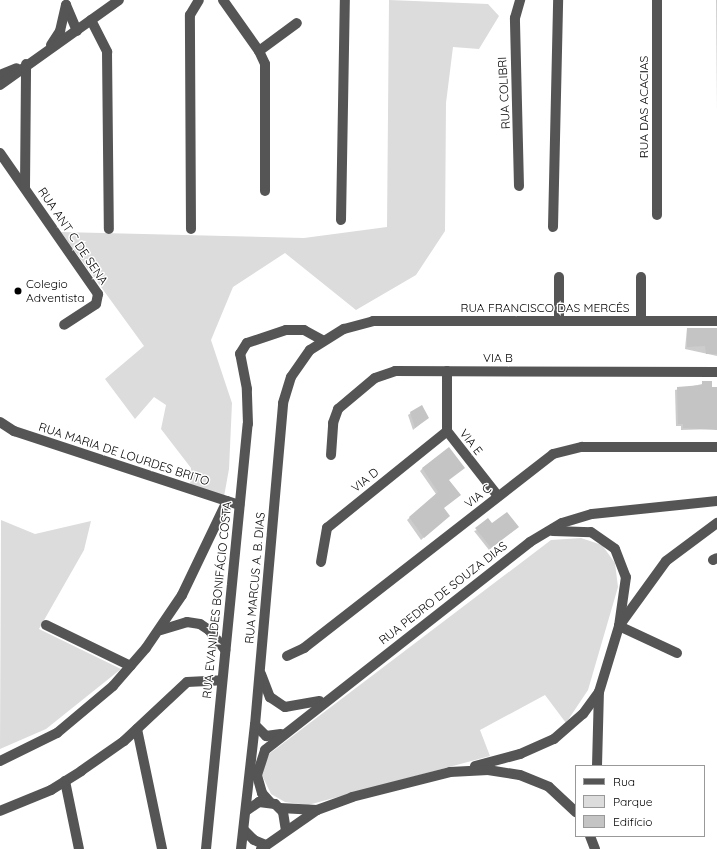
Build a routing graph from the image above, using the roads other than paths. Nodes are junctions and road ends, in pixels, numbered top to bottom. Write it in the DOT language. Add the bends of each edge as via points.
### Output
graph roads {
  1 [pos="119,0"];
  2 [pos="199,0"];
  3 [pos="223,0"];
  4 [pos="344,0"];
  5 [pos="520,0"];
  6 [pos="558,0"];
  7 [pos="657,0"];
  8 [pos="65,2"];
  9 [pos="91,20"];
  10 [pos="297,23"];
  11 [pos="75,26"];
  12 [pos="46,51"];
  13 [pos="259,51"];
  14 [pos="26,64"];
  15 [pos="0,75"];
  16 [pos="0,85"];
  17 [pos="0,153"];
  18 [pos="519,186"];
  19 [pos="25,188"];
  20 [pos="264,191"];
  21 [pos="658,214"];
  22 [pos="341,220"];
  23 [pos="553,227"];
  24 [pos="109,229"];
  25 [pos="191,229"];
  26 [pos="559,277"];
  27 [pos="641,277"];
  28 [pos="558,321"];
  29 [pos="641,321"];
  30 [pos="717,321"];
  31 [pos="64,325"];
  32 [pos="322,340"];
  33 [pos="447,371"];
  34 [pos="717,372"];
  35 [pos="0,422"];
  36 [pos="0,430"];
  37 [pos="14,431"];
  38 [pos="447,431"];
  39 [pos="717,447"];
  40 [pos="331,455"];
  41 [pos="498,496"];
  42 [pos="227,501"];
  43 [pos="717,501"];
  44 [pos="239,505"];
  45 [pos="717,523"];
  46 [pos="544,533"];
  47 [pos="321,562"];
  48 [pos="46,625"];
  49 [pos="619,626"];
  50 [pos="161,630"];
  51 [pos="225,650"];
  52 [pos="677,653"];
  53 [pos="287,656"];
  54 [pos="132,666"];
  55 [pos="260,671"];
  56 [pos="222,680"];
  57 [pos="599,692"];
  58 [pos="329,698"];
  59 [pos="274,701"];
  60 [pos="285,707"];
  61 [pos="256,710"];
  62 [pos="255,726"];
  63 [pos="138,730"];
  64 [pos="283,733"];
  65 [pos="0,761"];
  66 [pos="597,765"];
  67 [pos="450,772"];
  68 [pos="65,782"];
  69 [pos="270,802"];
  70 [pos="280,808"];
  71 [pos="317,810"];
  72 [pos="0,811"];
  73 [pos="575,811"];
  74 [pos="246,812"];
  75 [pos="244,830"];
  76 [pos="286,830"];
  77 [pos="590,837"];
  78 [pos="598,837"];
  79 [pos="264,847"];
  80 [pos="79,849"];
  81 [pos="162,849"];
  82 [pos="206,849"];
  83 [pos="241,849"];
  84 [pos="596,849"];
  85 [pos="599,849"];
  1 -- 9 [label="street"];
  2 -- 25 [label="street" via="190,15"];
  3 -- 13 [label="street"];
  4 -- 22 [label="street"];
  5 -- 18 [label="street, RUA COLIBRI" via="515,18"];
  6 -- 23 [label="street"];
  7 -- 21 [label="street, RUA DAS ACACIAS"];
  8 -- 11 [label="street"];
  8 -- 12 [label="street" via="60,31"];
  9 -- 11 [label="street"];
  9 -- 24 [label="street" via="107,52"];
  10 -- 13 [label="street"];
  11 -- 12 [label="street" via="63,40"];
  12 -- 14 [label="street"];
  13 -- 20 [label="street" via="265,64"];
  14 -- 15 [label="street"];
  14 -- 16 [label="street"];
  14 -- 19 [label="street"];
  17 -- 19 [label="street, RUA ANT C DE SENA"];
  19 -- 31 [label="street, RUA ANT C DE SENA" via="98,294 96,304"];
  26 -- 28 [label="street"];
  27 -- 29 [label="street"];
  28 -- 29 [label="street, RUA FRANCISCO DAS MERCÊS"];
  28 -- 32 [label="street, RUA FRANCISCO DAS MERCÊS" via="373,321"];
  29 -- 30 [label="street, RUA FRANCISCO DAS MERCÊS"];
  32 -- 44 [label="street, RUA EVANILDES BONIFÁCIO COSTA" via="304,330 286,330 247,343 240,354 248,404"];
  32 -- 55 [label="street, RUA MARCUS A. B. DIAS" via="299,363 283,403"];
  33 -- 34 [label="street, VIA B"];
  33 -- 38 [label="street, VIA E"];
  33 -- 40 [label="street, VIA B" via="395,371 374,378 338,409 333,422"];
  35 -- 37 [label="street, RUA MARIA DE LOURDES BRITO"];
  36 -- 37 [label="street, RUA MARIA DE LOURDES BRITO"];
  37 -- 42 [label="street, RUA MARIA DE LOURDES BRITO"];
  38 -- 41 [label="street, VIA E"];
  38 -- 47 [label="street, VIA D" via="333,522 323,534"];
  39 -- 41 [label="street, VIA C" via="573,448 553,454"];
  41 -- 53 [label="street, VIA C" via="304,648"];
  42 -- 44 [label="street, RUA MARIA DE LOURDES BRITO"];
  42 -- 50 [label="street" via="195,571"];
  43 -- 46 [label="street, RUA PEDRO DE SOUZA DIAS" via="592,514"];
  44 -- 51 [label="street, RUA EVANILDES BONIFÁCIO COSTA"];
  45 -- 49 [label="street" via="666,561"];
  46 -- 49 [label="street" via="574,529 591,532 616,549 626,577"];
  46 -- 58 [label="street, RUA PEDRO DE SOUZA DIAS"];
  48 -- 54 [label="street"];
  49 -- 52 [label="street"];
  49 -- 57 [label="street"];
  50 -- 51 [label="street" via="186,622 200,624 209,630"];
  50 -- 54 [label="street"];
  51 -- 56 [label="street, RUA EVANILDES BONIFÁCIO COSTA"];
  54 -- 65 [label="street" via="70,724"];
  55 -- 59 [label="street"];
  55 -- 61 [label="street, RUA MARCUS A. B. DIAS"];
  56 -- 63 [label="street" via="187,682"];
  56 -- 82 [label="street, RUA EVANILDES BONIFÁCIO COSTA"];
  57 -- 66 [label="street"];
  57 -- 67 [label="street" via="574,723 554,739 520,754"];
  58 -- 60 [label="street" via="299,708"];
  58 -- 64 [label="street, RUA PEDRO DE SOUZA DIAS"];
  59 -- 60 [label="street"];
  59 -- 61 [label="street" via="264,702"];
  60 -- 64 [label="street" via="290,718"];
  61 -- 62 [label="street, RUA MARCUS A. B. DIAS"];
  62 -- 64 [label="street" via="266,736"];
  62 -- 74 [label="street, RUA MARCUS A. B. DIAS"];
  63 -- 68 [label="street"];
  63 -- 81 [label="street"];
  64 -- 69 [label="street, RUA PEDRO DE SOUZA DIAS" via="265,750 257,775 262,793"];
  67 -- 71 [label="street" via="352,797"];
  67 -- 73 [label="street" via="488,770 520,774 549,787"];
  68 -- 72 [label="street"];
  68 -- 80 [label="street"];
  69 -- 70 [label="street"];
  69 -- 74 [label="street" via="254,804"];
  70 -- 71 [label="street"];
  70 -- 76 [label="street"];
  71 -- 76 [label="street"];
  74 -- 75 [label="street, RUA MARCUS A. B. DIAS"];
  75 -- 79 [label="street"];
  75 -- 83 [label="street, RUA MARCUS A. B. DIAS"];
  76 -- 79 [label="street"];
  77 -- 84 [label="street"];
  78 -- 85 [label="street"];
}
